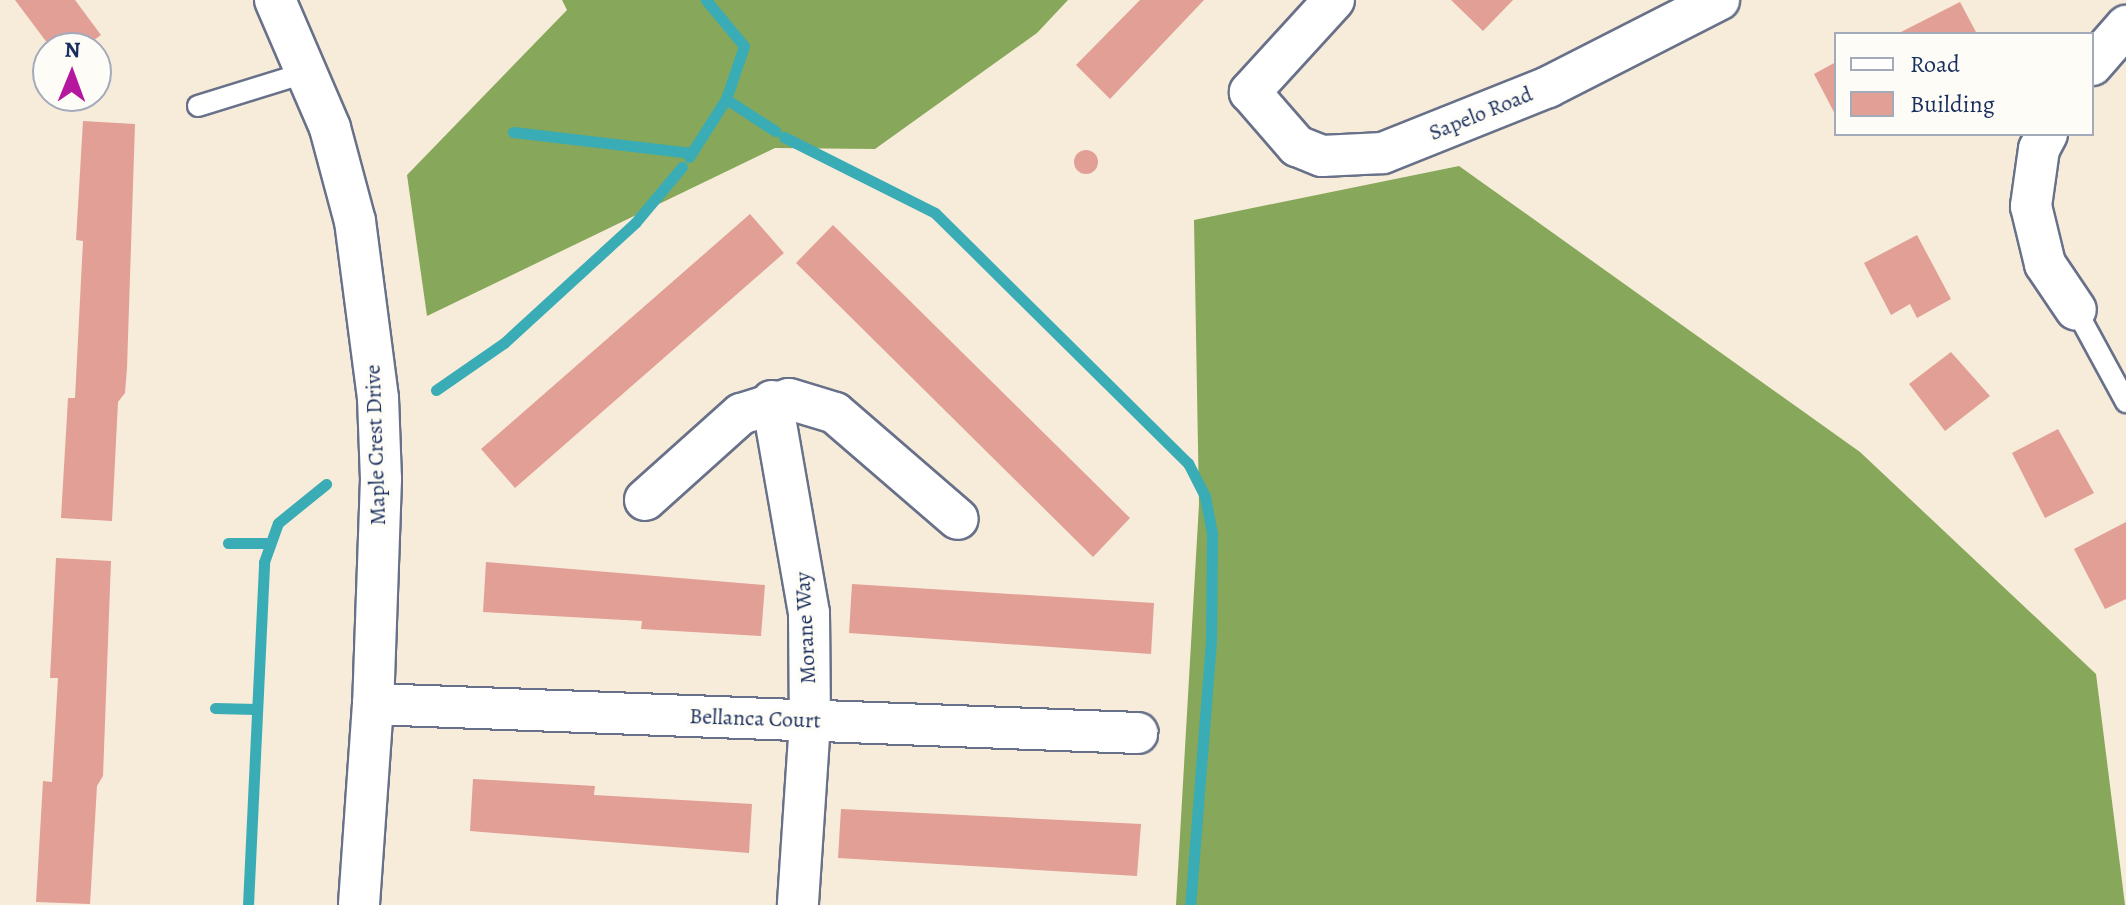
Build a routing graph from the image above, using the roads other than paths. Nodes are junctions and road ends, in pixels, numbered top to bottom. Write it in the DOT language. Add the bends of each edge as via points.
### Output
graph roads {
  1 [pos="275,0"];
  2 [pos="1334,0"];
  3 [pos="1719,0"];
  4 [pos="2126,26"];
  5 [pos="2094,63"];
  6 [pos="308,72"];
  7 [pos="198,106"];
  8 [pos="2046,136"];
  9 [pos="2076,310"];
  10 [pos="772,401"];
  11 [pos="2126,402"];
  12 [pos="645,500"];
  13 [pos="958,519"];
  14 [pos="373,704"];
  15 [pos="810,722"];
  16 [pos="1137,733"];
  17 [pos="359,905"];
  18 [pos="798,905"];
  1 -- 6 [label="street, Maple Crest Drive"];
  2 -- 3 [label="street, Sapelo Road" via="1250,92 1297,146 1322,156 1383,153 1548,87"];
  4 -- 5 [label="street"];
  6 -- 7 [label="lane"];
  6 -- 14 [label="street, Maple Crest Drive" via="352,208 369,303 381,479"];
  8 -- 9 [label="street" via="2039,149 2031,206 2045,264"];
  9 -- 11 [label="lane"];
  10 -- 12 [label="street" via="741,414"];
  10 -- 13 [label="street" via="817,405 835,413"];
  10 -- 15 [label="street, Morane Way" via="809,613"];
  14 -- 15 [label="street, Bellanca Court"];
  14 -- 17 [label="street, Maple Crest Drive"];
  15 -- 16 [label="street, Bellanca Court"];
  15 -- 18 [label="street, Morane Way"];
}
